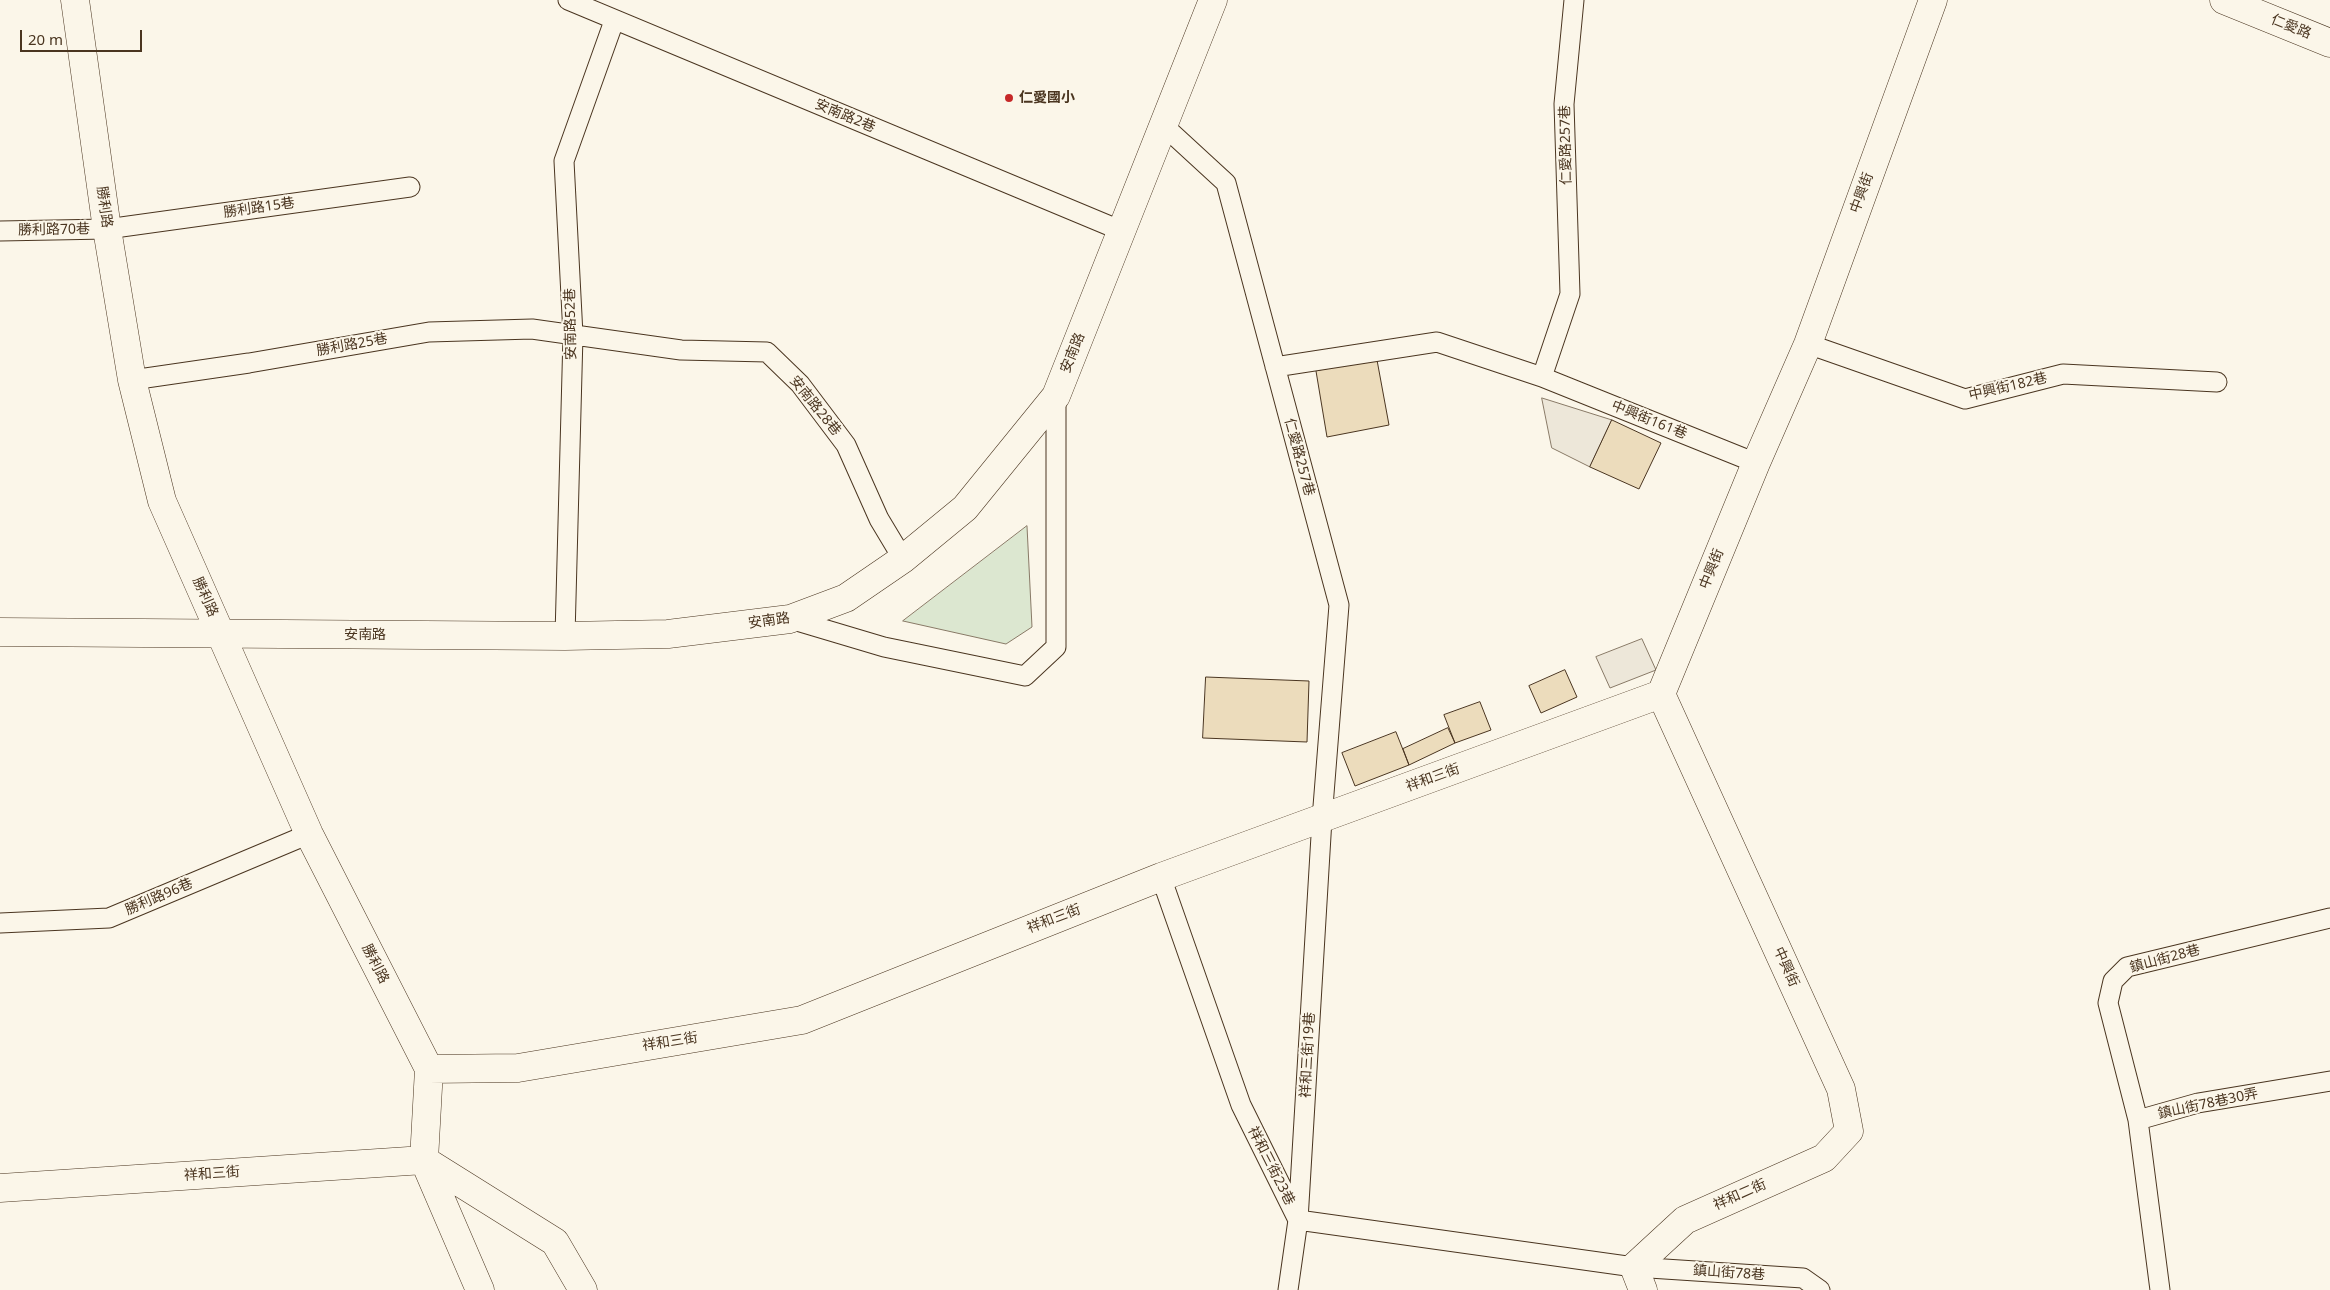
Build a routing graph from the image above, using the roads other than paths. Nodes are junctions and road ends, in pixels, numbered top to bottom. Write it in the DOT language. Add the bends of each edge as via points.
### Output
graph roads {
  1 [pos="75,0"];
  2 [pos="568,0"];
  3 [pos="1213,0"];
  4 [pos="1574,0"];
  5 [pos="1933,0"];
  6 [pos="2224,0"];
  7 [pos="614,20"];
  8 [pos="2330,43"];
  9 [pos="1164,126"];
  10 [pos="410,187"];
  11 [pos="107,229"];
  12 [pos="0,232"];
  13 [pos="1122,232"];
  14 [pos="573,335"];
  15 [pos="1808,344"];
  16 [pos="1275,367"];
  17 [pos="1542,377"];
  18 [pos="132,380"];
  19 [pos="2217,382"];
  20 [pos="1056,396"];
  21 [pos="1756,463"];
  22 [pos="903,559"];
  23 [pos="790,620"];
  24 [pos="0,632"];
  25 [pos="222,634"];
  26 [pos="565,636"];
  27 [pos="1661,694"];
  28 [pos="1322,819"];
  29 [pos="309,834"];
  30 [pos="1161,877"];
  31 [pos="2330,918"];
  32 [pos="0,923"];
  33 [pos="429,1069"];
  34 [pos="2330,1081"];
  35 [pos="2138,1120"];
  36 [pos="1849,1130"];
  37 [pos="424,1160"];
  38 [pos="0,1188"];
  39 [pos="1298,1220"];
  40 [pos="1638,1279"];
  41 [pos="480,1290"];
  42 [pos="583,1290"];
  43 [pos="1288,1290"];
  44 [pos="1820,1290"];
  45 [pos="2160,1290"];
  1 -- 11 [label="street, 勝利路"];
  2 -- 7 [label="lane, 安南路2巷"];
  3 -- 9 [label="street, 安南路"];
  4 -- 17 [label="lane, 仁愛路257巷" via="1564,104 1570,294"];
  5 -- 15 [label="street, 中興街"];
  6 -- 8 [label="street, 仁愛路"];
  7 -- 13 [label="lane, 安南路2巷"];
  7 -- 14 [label="lane, 安南路52巷" via="564,161"];
  9 -- 13 [label="street, 安南路"];
  9 -- 16 [label="lane, 仁愛路257巷" via="1226,184"];
  10 -- 11 [label="lane, 勝利路15巷"];
  11 -- 12 [label="lane, 勝利路70巷"];
  11 -- 18 [label="street, 勝利路"];
  13 -- 20 [label="street, 安南路"];
  14 -- 18 [label="lane, 勝利路25巷" via="532,329 428,332"];
  14 -- 22 [label="lane, 安南路28巷" via="681,350 767,352 800,384 846,445 879,519"];
  14 -- 26 [label="lane, 安南路52巷"];
  15 -- 19 [label="lane, 中興街182巷" via="1965,399 2063,374"];
  15 -- 21 [label="street, 中興街"];
  16 -- 17 [label="lane, 中興街161巷" via="1437,342"];
  16 -- 28 [label="lane, 仁愛路257巷" via="1339,605"];
  17 -- 21 [label="lane, 中興街161巷"];
  18 -- 25 [label="street, 勝利路" via="162,501"];
  20 -- 22 [label="street, 安南路" via="965,508"];
  20 -- 23 [label="lane" via="1056,647 1025,676 884,646"];
  21 -- 27 [label="street, 中興街"];
  22 -- 23 [label="street, 安南路" via="846,598"];
  23 -- 26 [label="street, 安南路" via="668,634"];
  24 -- 25 [label="street, 安南路"];
  25 -- 26 [label="street, 安南路"];
  25 -- 29 [label="street, 勝利路"];
  27 -- 28 [label="street, 祥和三街"];
  27 -- 36 [label="street, 中興街" via="1841,1089"];
  28 -- 30 [label="street, 祥和三街"];
  28 -- 39 [label="lane, 祥和三街19巷"];
  29 -- 32 [label="lane, 勝利路96巷" via="109,918"];
  29 -- 33 [label="street, 勝利路"];
  30 -- 33 [label="street, 祥和三街" via="802,1020 518,1068"];
  30 -- 39 [label="lane, 祥和三街23巷" via="1240,1105"];
  31 -- 35 [label="lane, 鎮山街28巷" via="2127,967 2113,981 2108,1003"];
  33 -- 37 [label="street"];
  34 -- 35 [label="lane, 鎮山街78巷30弄" via="2198,1104"];
  35 -- 45 [label="lane, 鎮山街78巷30弄"];
  36 -- 40 [label="street, 祥和二街" via="1824,1158 1685,1220"];
  37 -- 38 [label="street, 祥和三街"];
  37 -- 41 [label="street"];
  37 -- 42 [label="street" via="555,1242"];
  39 -- 40 [label="lane, 祥和三街23巷"];
  39 -- 43 [label="lane, 祥和三街19巷"];
  40 -- 44 [label="lane, 鎮山街78巷" via="1802,1278"];
}
